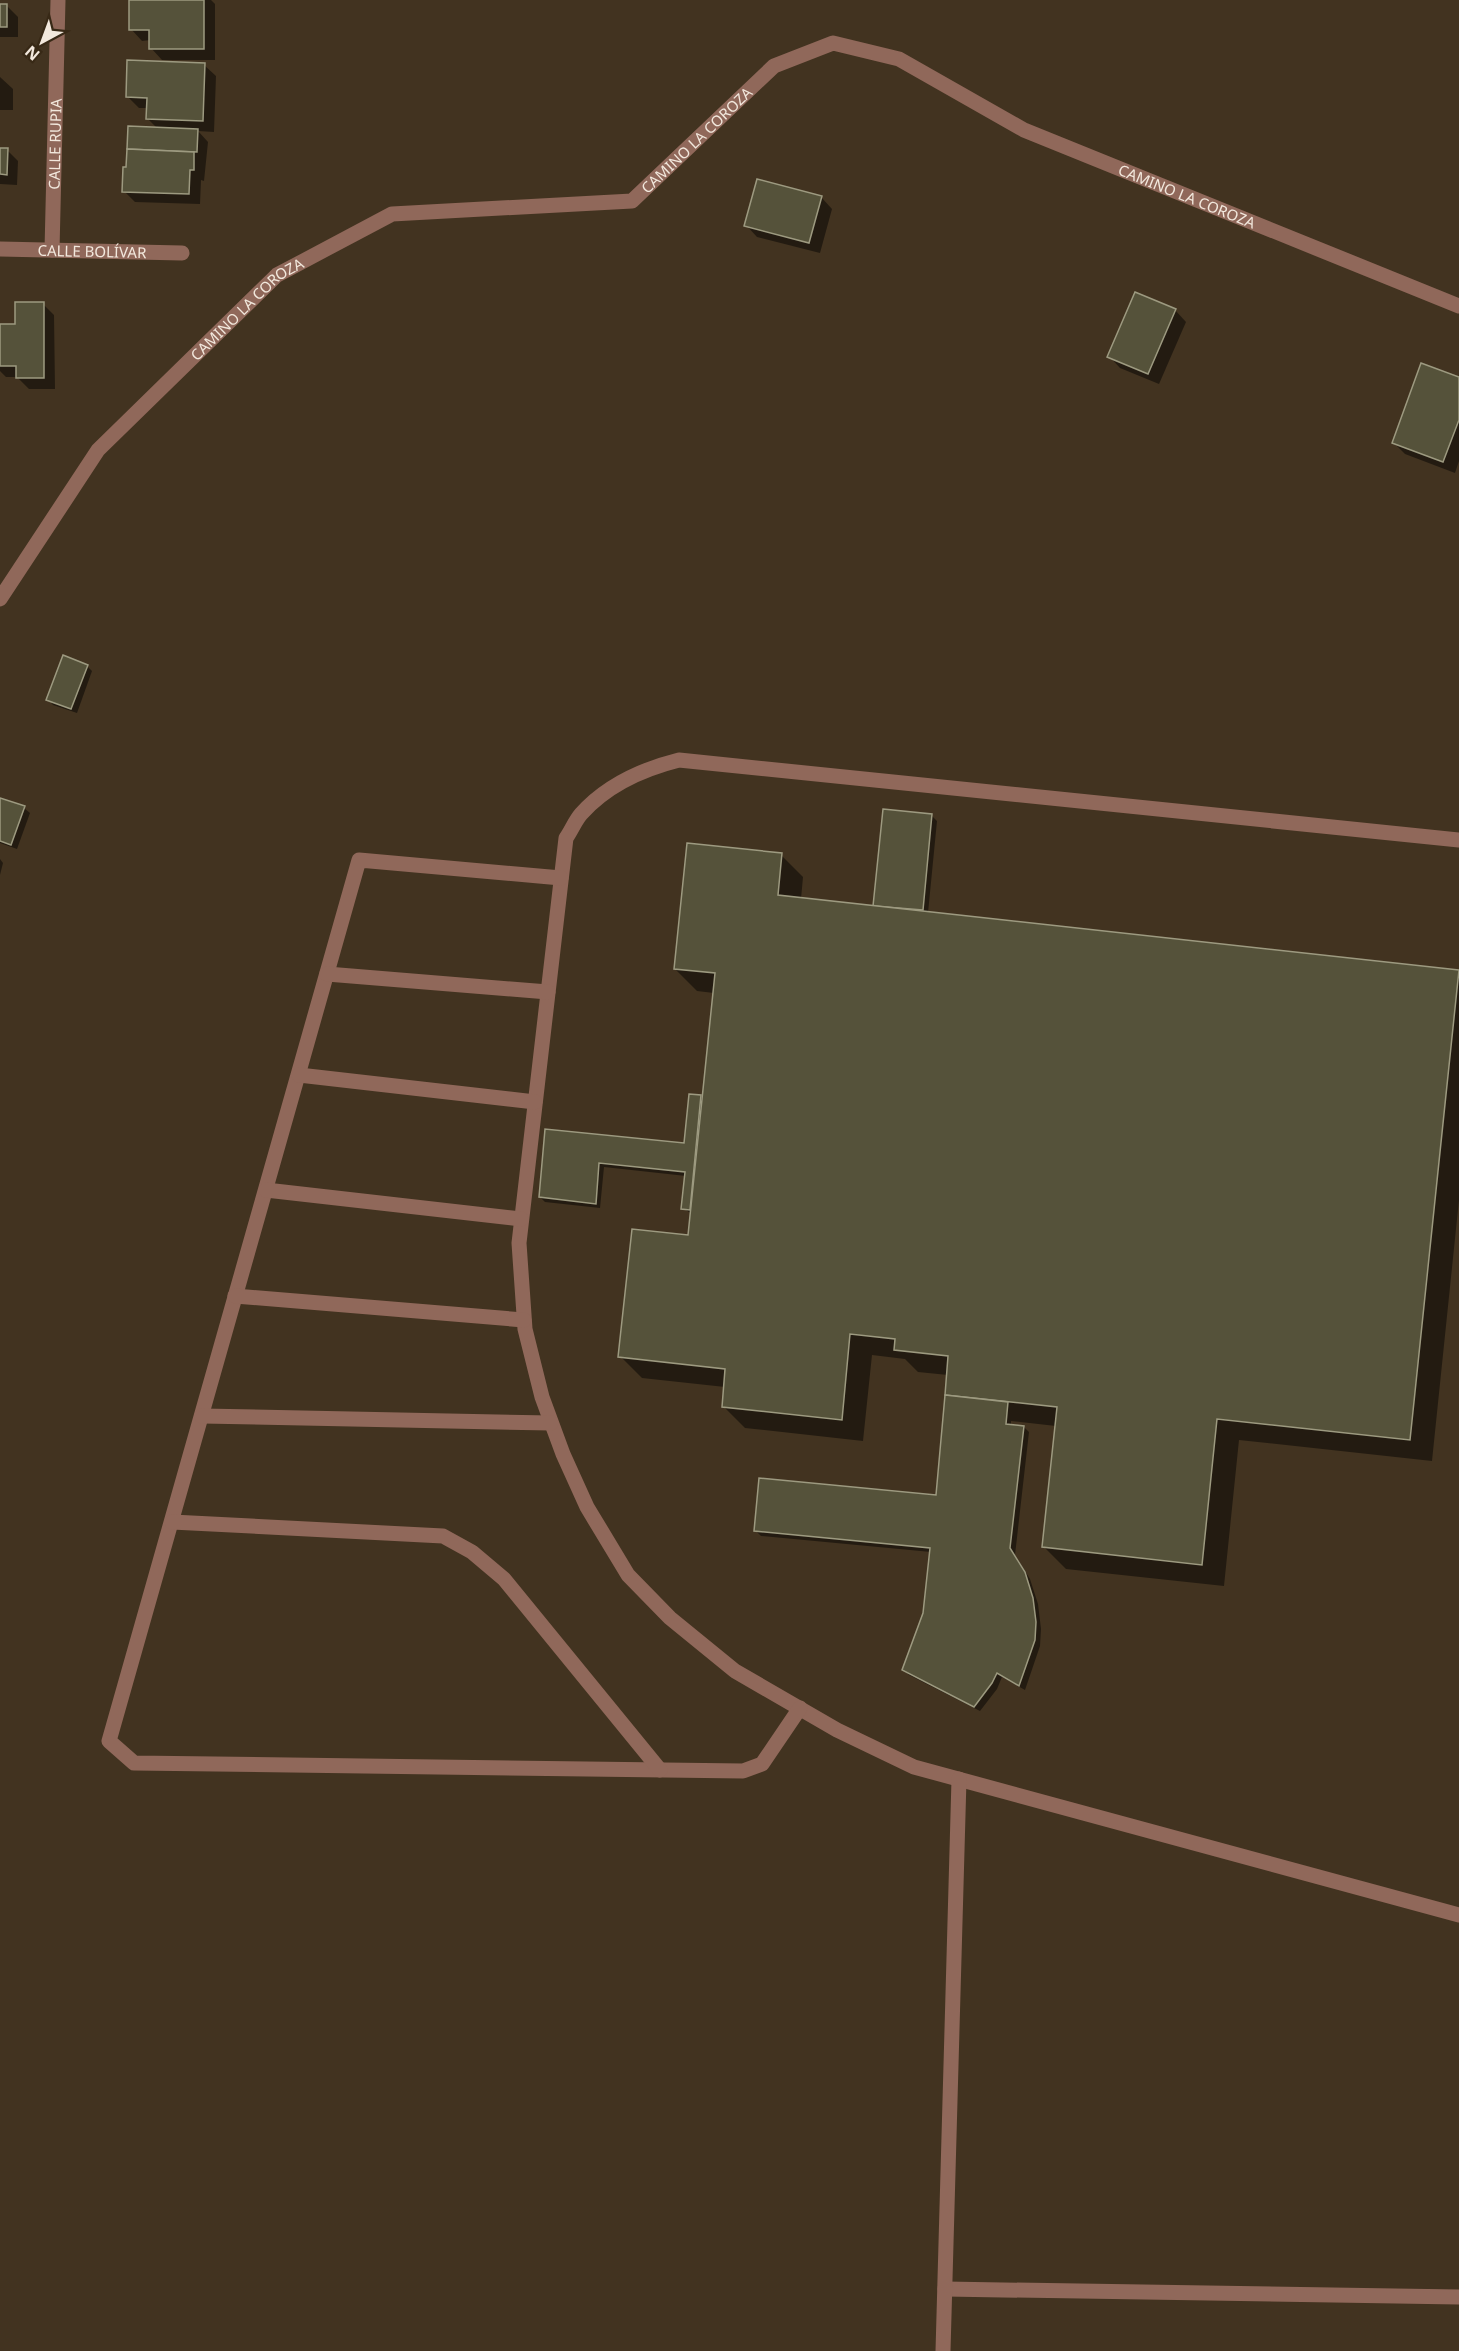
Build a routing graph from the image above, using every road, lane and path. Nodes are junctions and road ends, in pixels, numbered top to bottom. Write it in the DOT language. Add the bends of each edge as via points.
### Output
graph roads {
  1 [pos="58,0"];
  2 [pos="0,249"];
  3 [pos="52,250"];
  4 [pos="182,253"];
  5 [pos="1459,306"];
  6 [pos="0,599"];
  7 [pos="1459,840"];
  8 [pos="561,878"];
  9 [pos="327,974"];
  10 [pos="548,992"];
  11 [pos="299,1075"];
  12 [pos="535,1102"];
  13 [pos="266,1190"];
  14 [pos="521,1219"];
  15 [pos="235,1296"];
  16 [pos="524,1320"];
  17 [pos="202,1416"];
  18 [pos="552,1423"];
  19 [pos="172,1522"];
  20 [pos="800,1708"];
  21 [pos="660,1770"];
  22 [pos="959,1779"];
  23 [pos="1459,1915"];
  24 [pos="945,2289"];
  25 [pos="1459,2297"];
  26 [pos="943,2351"];
  1 -- 3 [label="street, CALLE RUPIA"];
  2 -- 3 [label="street, CALLE BOLÍVAR"];
  3 -- 4 [label="street, CALLE BOLÍVAR"];
  5 -- 6 [label="street, CAMINO LA COROZA" via="1024,130 899,59 833,43 774,66 632,201 392,214 277,275 98,450"];
  7 -- 8 [label="street" via="679,760 648,767 606,792 581,814 566,838"];
  8 -- 9 [label="street" via="359,860"];
  8 -- 10 [label="street"];
  9 -- 10 [label="street"];
  9 -- 11 [label="street"];
  10 -- 12 [label="street"];
  11 -- 12 [label="street"];
  11 -- 13 [label="street"];
  12 -- 14 [label="street"];
  13 -- 14 [label="street"];
  13 -- 15 [label="street"];
  14 -- 16 [label="street"];
  15 -- 16 [label="street"];
  15 -- 17 [label="street"];
  16 -- 18 [label="street"];
  17 -- 18 [label="street"];
  17 -- 19 [label="street"];
  18 -- 20 [label="street" via="587,1507 628,1575 670,1618 735,1671"];
  19 -- 21 [label="street" via="443,1536 472,1552 504,1580"];
  19 -- 21 [label="street" via="109,1741 134,1763"];
  20 -- 21 [label="street" via="762,1764 743,1771"];
  20 -- 22 [label="street" via="914,1767"];
  22 -- 23 [label="street"];
  22 -- 24 [label="street"];
  24 -- 25 [label="street"];
  24 -- 26 [label="street"];
}
